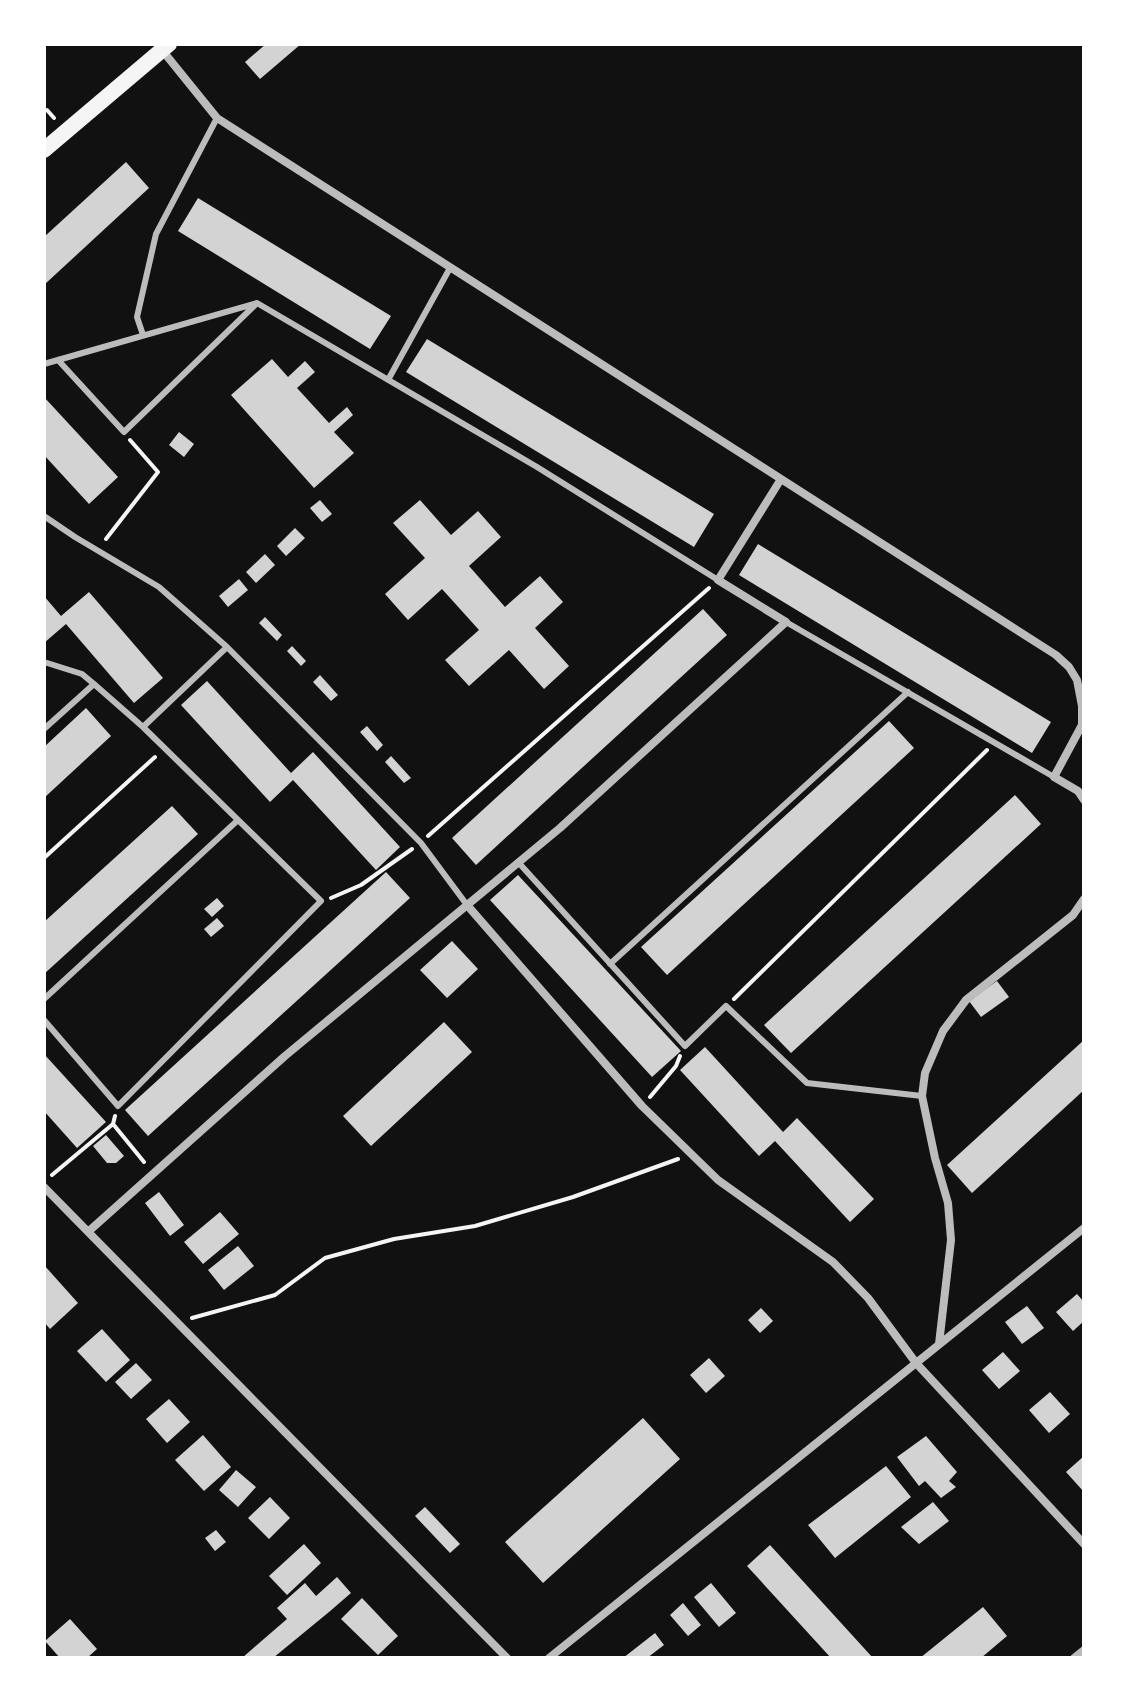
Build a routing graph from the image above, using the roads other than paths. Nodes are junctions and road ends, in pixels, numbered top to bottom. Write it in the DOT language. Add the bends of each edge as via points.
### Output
graph roads {
  1 [pos="166,47"];
  2 [pos="217,118"];
  3 [pos="44,150"];
  4 [pos="450,268"];
  5 [pos="257,303"];
  6 [pos="143,335"];
  7 [pos="58,360"];
  8 [pos="44,364"];
  9 [pos="388,380"];
  10 [pos="781,479"];
  11 [pos="44,516"];
  12 [pos="718,580"];
  13 [pos="786,622"];
  14 [pos="227,647"];
  15 [pos="44,662"];
  16 [pos="94,684"];
  17 [pos="908,692"];
  18 [pos="143,727"];
  19 [pos="44,729"];
  20 [pos="1054,777"];
  21 [pos="1084,800"];
  22 [pos="238,820"];
  23 [pos="518,862"];
  24 [pos="1084,899"];
  25 [pos="467,905"];
  26 [pos="610,964"];
  27 [pos="44,999"];
  28 [pos="44,1020"];
  29 [pos="922,1096"];
  30 [pos="44,1184"];
  31 [pos="1084,1228"];
  32 [pos="89,1231"];
  33 [pos="938,1345"];
  34 [pos="916,1363"];
  35 [pos="1084,1544"];
  36 [pos="1084,1650"];
  37 [pos="507,1658"];
  38 [pos="549,1658"];
  39 [pos="1074,1658"];
  1 -- 2 [label="street"];
  1 -- 3 [label="main road"];
  2 -- 4 [label="street"];
  2 -- 6 [label="lane" via="156,234 137,317"];
  4 -- 9 [label="lane"];
  4 -- 10 [label="street"];
  5 -- 6 [label="lane"];
  5 -- 7 [label="lane" via="124,432"];
  5 -- 9 [label="lane"];
  6 -- 7 [label="lane"];
  7 -- 8 [label="lane"];
  9 -- 12 [label="lane"];
  10 -- 12 [label="street"];
  10 -- 20 [label="street" via="1069,667 1080,693 1082,725"];
  11 -- 14 [label="lane" via="159,587"];
  12 -- 13 [label="street"];
  13 -- 17 [label="lane"];
  13 -- 23 [label="street"];
  14 -- 18 [label="lane"];
  14 -- 25 [label="lane" via="421,843"];
  15 -- 16 [label="lane" via="82,674"];
  16 -- 18 [label="lane"];
  16 -- 19 [label="lane"];
  17 -- 20 [label="lane"];
  17 -- 26 [label="lane"];
  18 -- 22 [label="lane"];
  20 -- 21 [label="street"];
  22 -- 27 [label="lane"];
  22 -- 28 [label="lane" via="321,901 118,1106"];
  23 -- 25 [label="street"];
  23 -- 26 [label="lane"];
  24 -- 29 [label="street" via="1073,915 966,1000 934,1049"];
  25 -- 32 [label="street" via="285,1056"];
  25 -- 34 [label="street" via="642,1106 718,1180 833,1262 868,1298"];
  26 -- 29 [label="lane" via="685,1046 726,1006 807,1083"];
  29 -- 33 [label="street" via="948,1203 951,1240"];
  30 -- 32 [label="street"];
  31 -- 33 [label="street"];
  32 -- 37 [label="street"];
  33 -- 34 [label="street"];
  34 -- 35 [label="street"];
  34 -- 38 [label="street"];
  36 -- 39 [label="street"];
}
